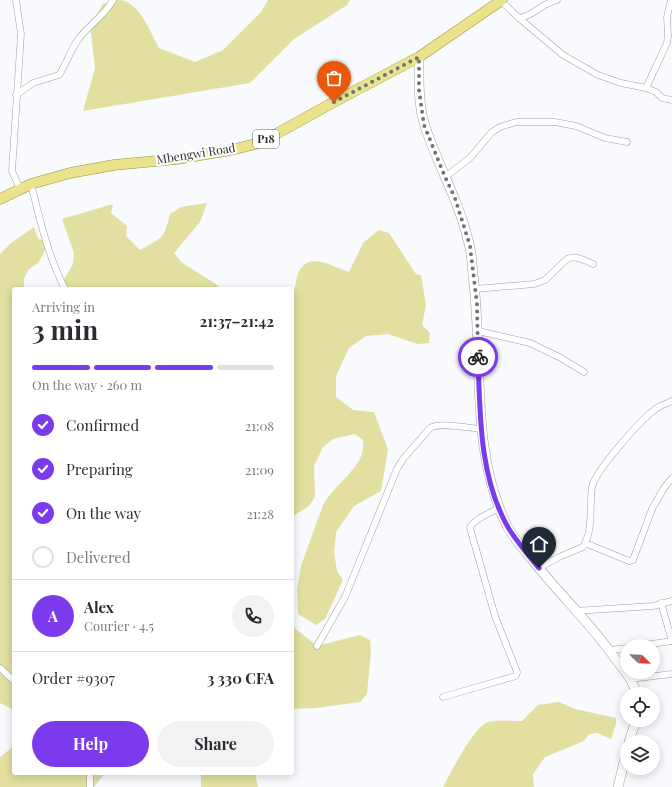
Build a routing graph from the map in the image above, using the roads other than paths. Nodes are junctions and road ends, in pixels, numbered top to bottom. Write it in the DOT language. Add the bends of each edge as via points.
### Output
graph roads {
  1 [pos="16,0"];
  2 [pos="113,0"];
  3 [pos="501,0"];
  4 [pos="556,0"];
  5 [pos="671,0"];
  6 [pos="519,18"];
  7 [pos="419,57"];
  8 [pos="646,88"];
  9 [pos="16,95"];
  10 [pos="672,100"];
  11 [pos="627,142"];
  12 [pos="445,177"];
  13 [pos="31,184"];
  14 [pos="20,190"];
  15 [pos="0,199"];
  16 [pos="593,264"];
  17 [pos="64,287"];
  18 [pos="475,288"];
  19 [pos="478,331"];
  20 [pos="584,372"];
  21 [pos="672,400"];
  22 [pos="481,429"];
  23 [pos="672,478"];
  24 [pos="499,508"];
  25 [pos="585,543"];
  26 [pos="539,568"];
  27 [pos="672,601"];
  28 [pos="661,603"];
  29 [pos="575,611"];
  30 [pos="660,643"];
  31 [pos="317,646"];
  32 [pos="620,649"];
  33 [pos="610,650"];
  34 [pos="620,664"];
  35 [pos="0,668"];
  36 [pos="672,674"];
  37 [pos="660,675"];
  38 [pos="630,679"];
  39 [pos="12,680"];
  40 [pos="634,687"];
  41 [pos="443,697"];
  42 [pos="90,775"];
  43 [pos="621,775"];
  44 [pos="90,787"];
  45 [pos="618,787"];
  1 -- 9 [label="street" via="21,34"];
  2 -- 9 [label="street" via="108,9 78,38 59,75 33,84"];
  3 -- 6 [label="street"];
  3 -- 7 [label="main road, Mbengwi Road / P18"];
  4 -- 6 [label="street" via="546,3 530,16"];
  5 -- 8 [label="street" via="667,17 667,43"];
  6 -- 8 [label="street" via="563,55 592,72 620,83"];
  7 -- 12 [label="street" via="419,90 424,125"];
  7 -- 13 [label="main road, Mbengwi Road / P18" via="255,144 177,159 114,165 70,173"];
  8 -- 10 [label="street" via="662,98"];
  9 -- 14 [label="street" via="12,171"];
  11 -- 12 [label="street" via="554,122 516,122 492,132 470,158"];
  12 -- 18 [label="street" via="466,231"];
  13 -- 14 [label="main road, Mbengwi Road / P18"];
  13 -- 17 [label="street" via="52,259"];
  14 -- 15 [label="main road, Mbengwi Road / P18"];
  16 -- 18 [label="street" via="572,257 566,259 540,283"];
  18 -- 19 [label="street"];
  19 -- 20 [label="street" via="530,343"];
  19 -- 22 [label="street"];
  21 -- 25 [label="street" via="654,410 617,449 598,475 592,487 590,524"];
  22 -- 24 [label="street" via="486,462"];
  22 -- 31 [label="street" via="433,426 403,459 345,597"];
  23 -- 25 [label="street" via="652,509 633,560 629,561"];
  24 -- 26 [label="street" via="515,539"];
  24 -- 41 [label="street" via="476,521 470,528 495,616 517,672 516,676"];
  25 -- 26 [label="street" via="583,547"];
  26 -- 29 [label="street"];
  27 -- 28 [label="street"];
  28 -- 29 [label="street" via="653,606"];
  28 -- 30 [label="street" via="672,641"];
  29 -- 33 [label="street"];
  32 -- 33 [label="street"];
  33 -- 34 [label="street"];
  35 -- 39 [label="street"];
  36 -- 37 [label="street"];
  38 -- 40 [label="street"];
  42 -- 44 [label="street"];
  43 -- 45 [label="street"];
}
